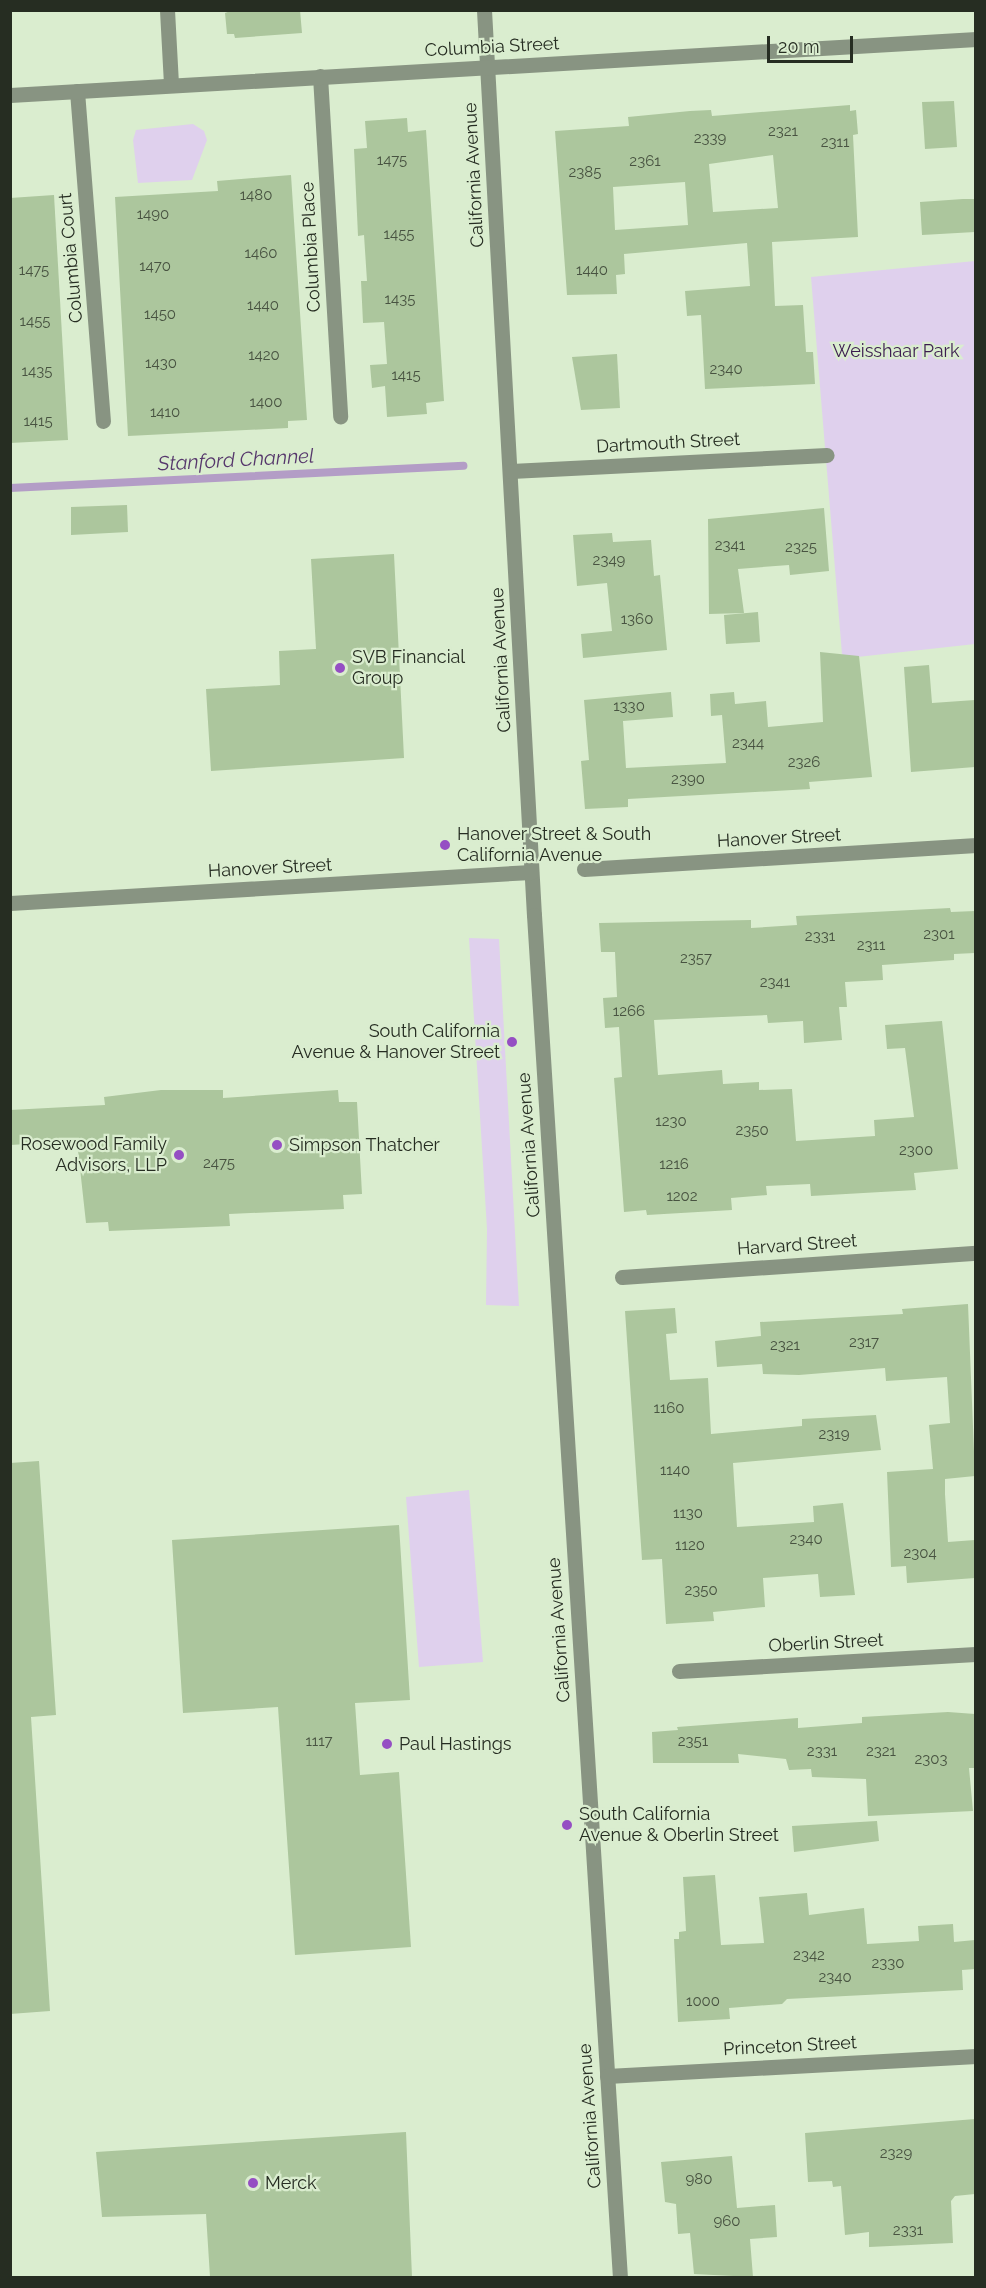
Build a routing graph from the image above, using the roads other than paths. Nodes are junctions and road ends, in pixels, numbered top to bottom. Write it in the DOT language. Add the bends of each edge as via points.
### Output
graph roads {
  1 [pos="167,10"];
  2 [pos="484,10"];
  3 [pos="975,39"];
  4 [pos="488,68"];
  5 [pos="320,76"];
  6 [pos="171,85"];
  7 [pos="77,91"];
  8 [pos="10,95"];
  9 [pos="340,416"];
  10 [pos="104,421"];
  11 [pos="828,455"];
  12 [pos="511,471"];
  13 [pos="975,845"];
  14 [pos="584,869"];
  15 [pos="531,873"];
  16 [pos="10,903"];
  17 [pos="975,1253"];
  18 [pos="622,1277"];
  19 [pos="975,1654"];
  20 [pos="679,1671"];
  21 [pos="975,2056"];
  22 [pos="607,2076"];
  23 [pos="620,2277"];
  1 -- 6 [label="street"];
  2 -- 4 [label="street, California Avenue"];
  3 -- 4 [label="street, Columbia Street"];
  4 -- 5 [label="street, Columbia Street"];
  4 -- 12 [label="street, California Avenue"];
  5 -- 6 [label="street, Columbia Street"];
  5 -- 9 [label="street, Columbia Place"];
  6 -- 7 [label="street, Columbia Street"];
  7 -- 8 [label="street, Columbia Street"];
  7 -- 10 [label="street, Columbia Court"];
  11 -- 12 [label="street, Dartmouth Street"];
  12 -- 15 [label="street, California Avenue"];
  13 -- 14 [label="street, Hanover Street"];
  15 -- 16 [label="street, Hanover Street"];
  15 -- 22 [label="street, California Avenue"];
  17 -- 18 [label="street, Harvard Street"];
  19 -- 20 [label="street, Oberlin Street"];
  21 -- 22 [label="street, Princeton Street"];
  22 -- 23 [label="street, California Avenue"];
}
